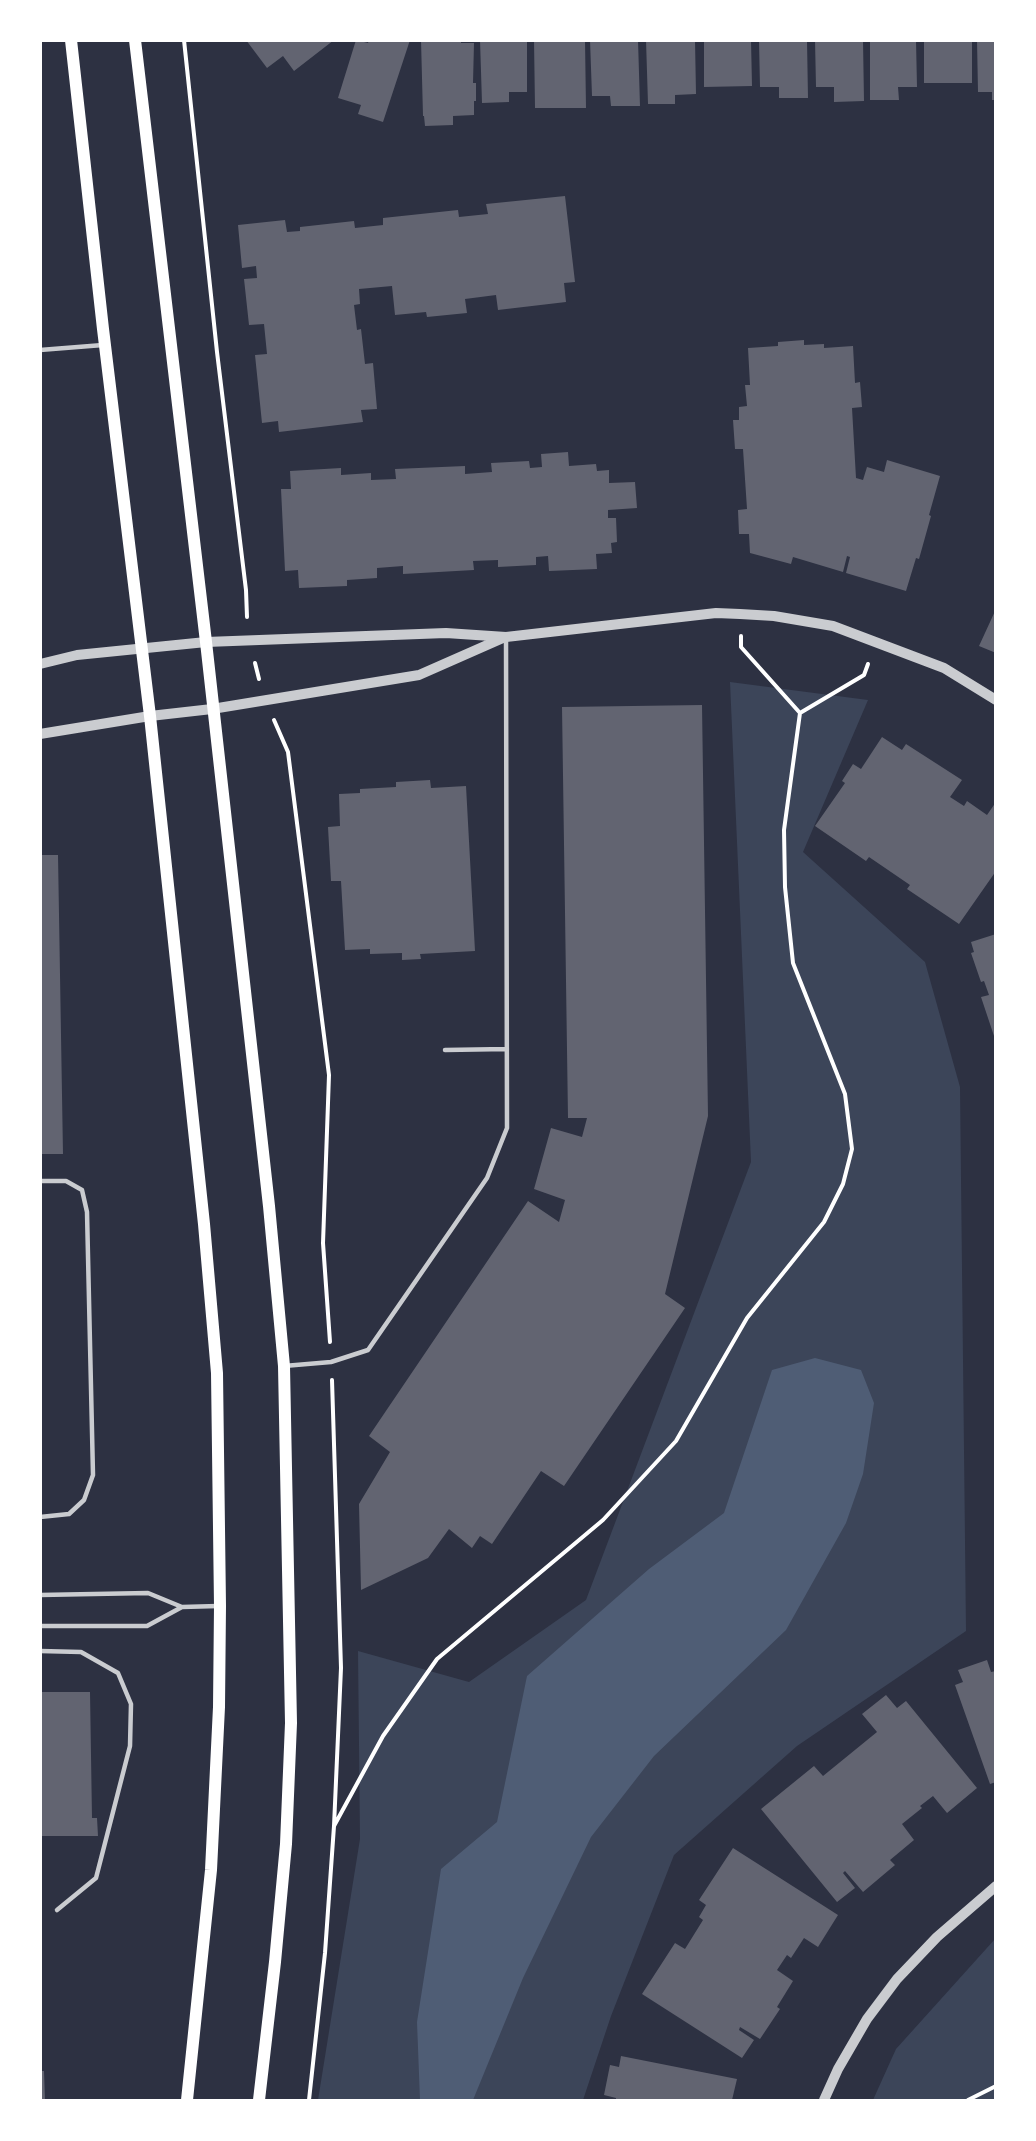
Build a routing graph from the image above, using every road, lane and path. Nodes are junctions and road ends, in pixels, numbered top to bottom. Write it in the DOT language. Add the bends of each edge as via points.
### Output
graph roads {
  1 [pos="71,40"];
  2 [pos="135,40"];
  3 [pos="184,40"];
  4 [pos="105,344"];
  5 [pos="40,350"];
  6 [pos="740,614"];
  7 [pos="506,637"];
  8 [pos="248,640"];
  9 [pos="206,642"];
  10 [pos="877,643"];
  11 [pos="141,647"];
  12 [pos="40,664"];
  13 [pos="996,700"];
  14 [pos="212,709"];
  15 [pos="800,713"];
  16 [pos="150,716"];
  17 [pos="40,734"];
  18 [pos="507,1049"];
  19 [pos="445,1050"];
  20 [pos="40,1181"];
  21 [pos="284,1366"];
  22 [pos="40,1517"];
  23 [pos="40,1595"];
  24 [pos="220,1606"];
  25 [pos="182,1607"];
  26 [pos="40,1626"];
  27 [pos="40,1651"];
  28 [pos="334,1826"];
  29 [pos="996,1886"];
  30 [pos="57,1910"];
  31 [pos="996,2086"];
  32 [pos="188,2100"];
  33 [pos="259,2100"];
  34 [pos="824,2100"];
  35 [pos="968,2100"];
  1 -- 4 [label="main road"];
  2 -- 9 [label="main road"];
  3 -- 8 [label="path" via="246,590"];
  4 -- 5 [label="lane"];
  4 -- 11 [label="main road"];
  6 -- 7 [label="street" via="716,613"];
  6 -- 10 [label="street" via="833,626"];
  6 -- 15 [label="path" via="741,647"];
  7 -- 8 [label="street" via="446,633"];
  7 -- 14 [label="street" via="419,675"];
  7 -- 18 [label="lane"];
  8 -- 9 [label="street"];
  9 -- 11 [label="street"];
  9 -- 14 [label="main road"];
  10 -- 13 [label="street" via="944,668"];
  10 -- 15 [label="path" via="864,675"];
  11 -- 12 [label="street"];
  11 -- 16 [label="main road"];
  14 -- 16 [label="street"];
  14 -- 21 [label="main road"];
  15 -- 28 [label="path" via="784,830 784,887 793,963 845,1094 852,1149 843,1184 824,1222 747,1318 676,1441 603,1520 437,1659 383,1736"];
  16 -- 17 [label="street"];
  16 -- 24 [label="main road" via="217,1373"];
  18 -- 19 [label="lane"];
  18 -- 21 [label="lane" via="507,1128 487,1178 368,1350 331,1362"];
  20 -- 22 [label="lane" via="66,1181 82,1190 87,1212 93,1475 84,1500 69,1514"];
  21 -- 33 [label="main road" via="291,1723 276,1962"];
  23 -- 25 [label="lane" via="148,1593"];
  24 -- 25 [label="lane"];
  24 -- 32 [label="main road" via="211,1870"];
  25 -- 26 [label="lane" via="147,1626"];
  27 -- 30 [label="lane" via="81,1652 118,1673 131,1704 130,1746 96,1878"];
  29 -- 34 [label="street" via="937,1937 897,1979 867,2019"];
  31 -- 35 [label="path"];
}
